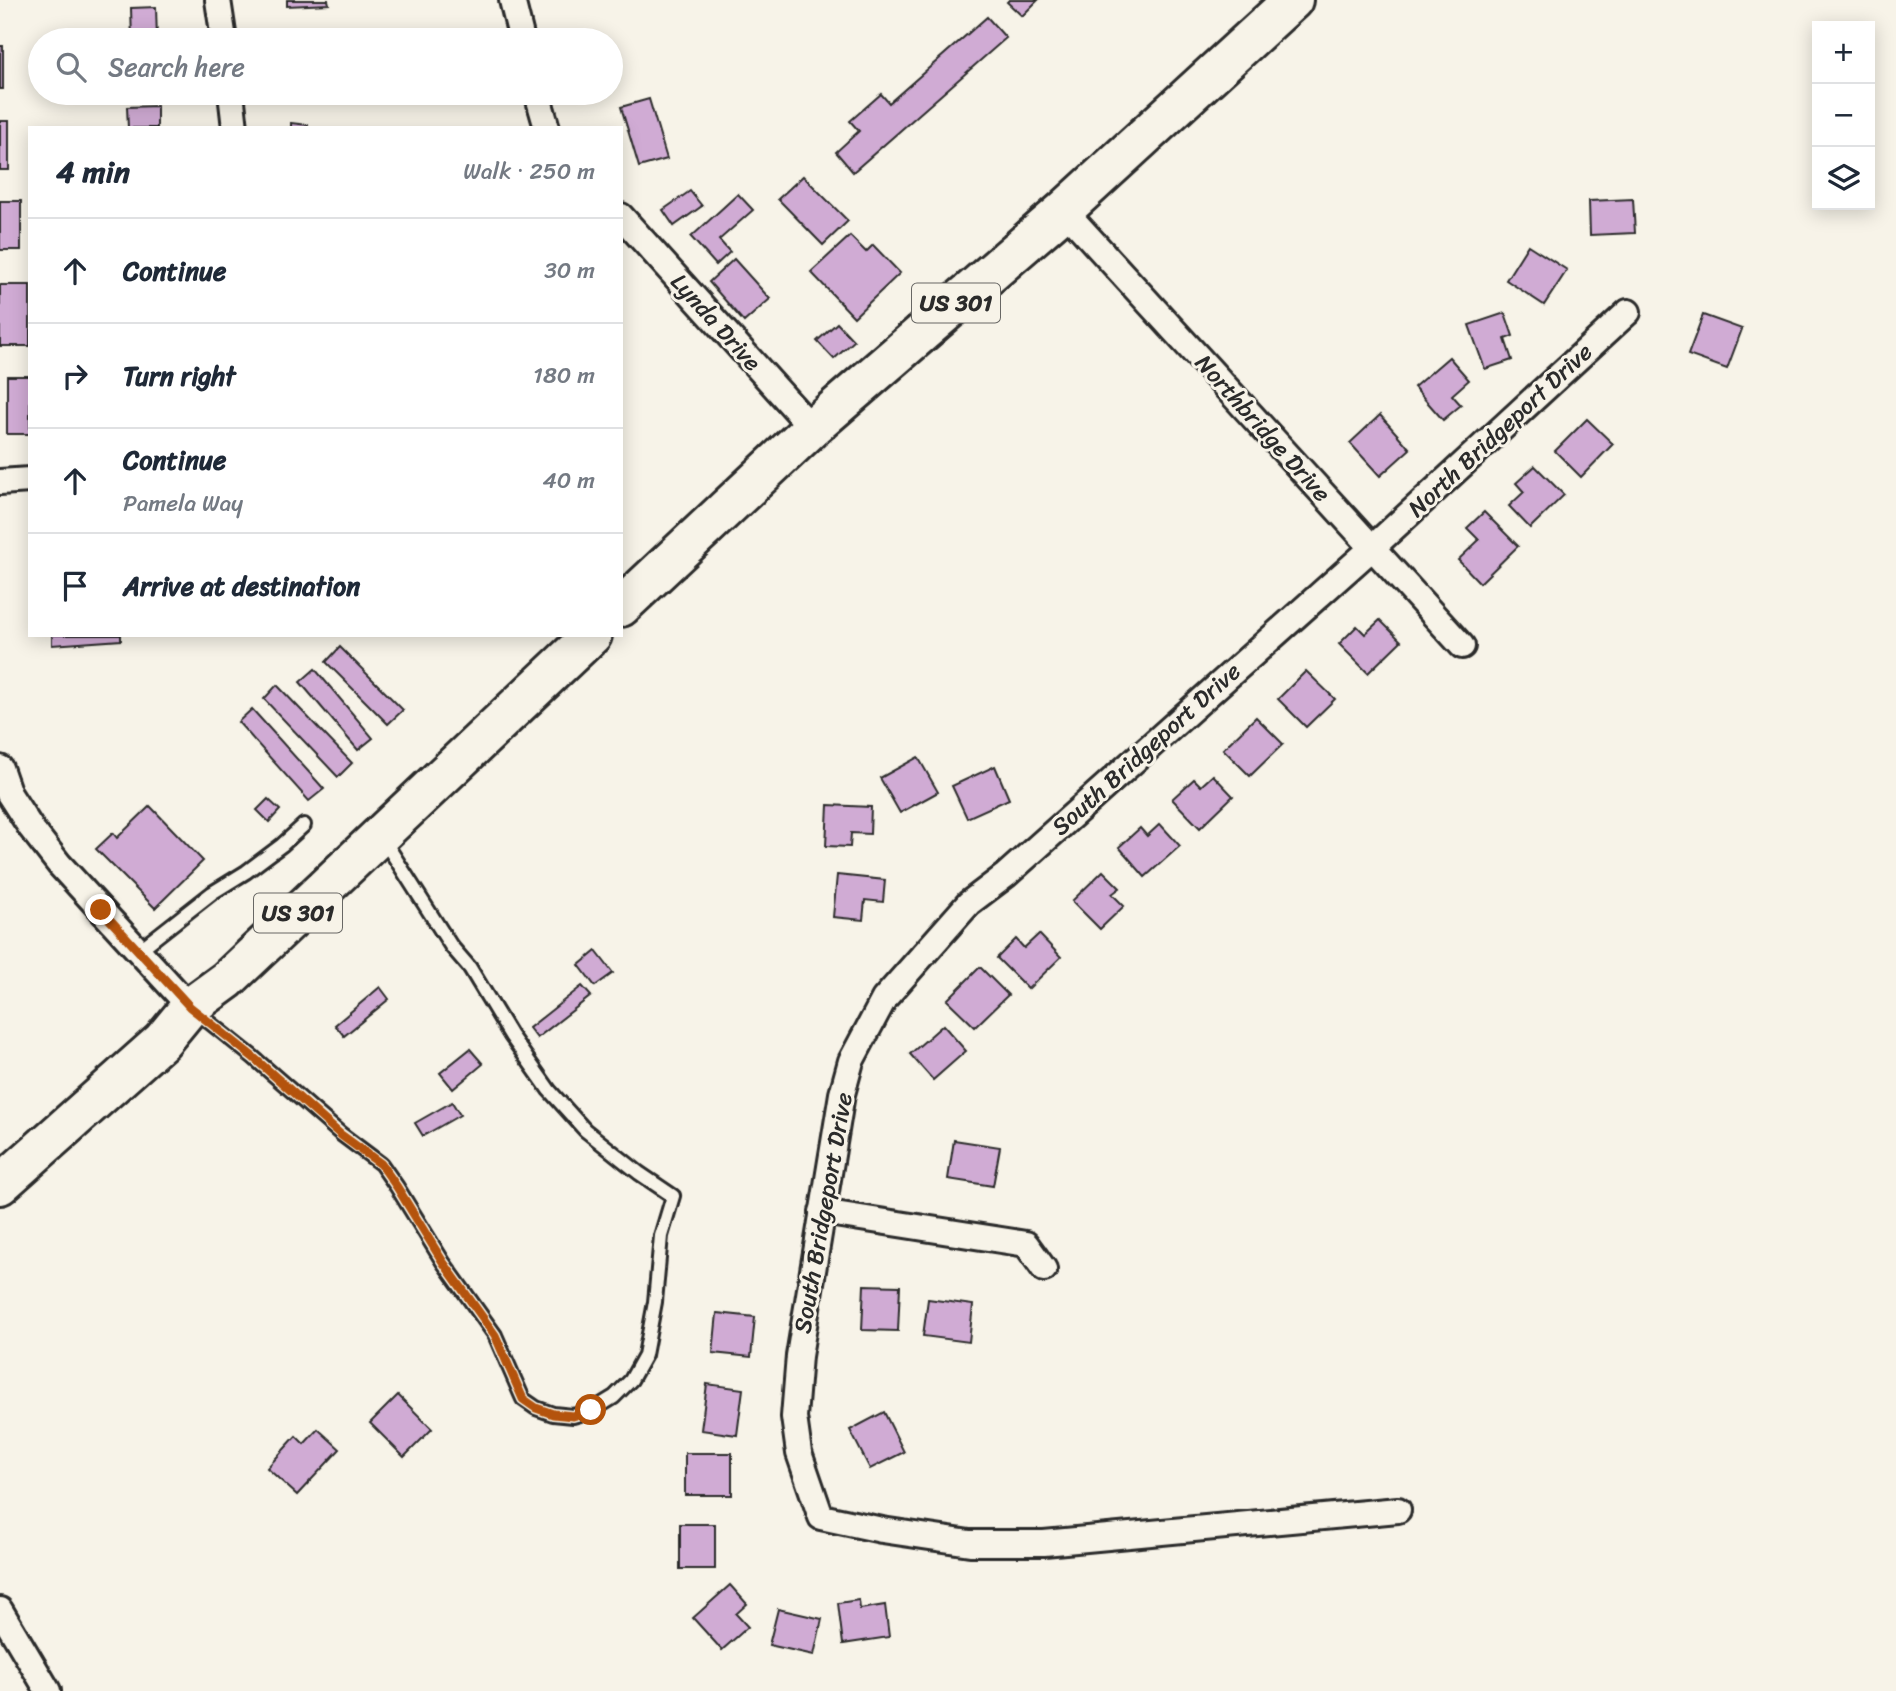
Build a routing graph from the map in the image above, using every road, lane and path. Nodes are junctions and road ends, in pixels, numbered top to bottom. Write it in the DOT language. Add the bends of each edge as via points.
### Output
graph roads {
  1 [pos="218,0"];
  2 [pos="512,0"];
  3 [pos="1293,0"];
  4 [pos="222,28"];
  5 [pos="519,28"];
  6 [pos="232,105"];
  7 [pos="540,105"];
  8 [pos="235,126"];
  9 [pos="546,126"];
  10 [pos="1064,210"];
  11 [pos="623,218"];
  12 [pos="1628,312"];
  13 [pos="812,428"];
  14 [pos="28,480"];
  15 [pos="0,482"];
  16 [pos="1372,548"];
  17 [pos="623,605"];
  18 [pos="590,637"];
  19 [pos="1462,646"];
  20 [pos="0,768"];
  21 [pos="304,825"];
  22 [pos="380,835"];
  23 [pos="138,951"];
  24 [pos="190,1007"];
  25 [pos="0,1185"];
  26 [pos="822,1212"];
  27 [pos="1044,1269"];
  28 [pos="1398,1510"];
  29 [pos="0,1610"];
  30 [pos="48,1691"];
  1 -- 4 [label="street"];
  2 -- 5 [label="street"];
  3 -- 10 [label="highway, US 301"];
  6 -- 8 [label="street"];
  7 -- 9 [label="street"];
  10 -- 13 [label="highway, US 301"];
  10 -- 16 [label="street, Northbridge Drive"];
  11 -- 13 [label="street, Lynda Drive"];
  12 -- 16 [label="street, North Bridgeport Drive"];
  13 -- 17 [label="highway, US 301"];
  14 -- 15 [label="street"];
  16 -- 19 [label="street, Northbridge Drive"];
  16 -- 26 [label="street, South Bridgeport Drive" via="970,903 884,999 851,1061"];
  18 -- 22 [label="highway, US 301"];
  20 -- 23 [label="street" via="9,794 31,828"];
  21 -- 23 [label="lane"];
  22 -- 24 [label="highway, US 301" via="227,980"];
  22 -- 24 [label="lane" via="548,1090 585,1130 673,1196 661,1236 645,1354 631,1380 614,1396 573,1416 553,1414 523,1399 495,1335 381,1164"];
  23 -- 24 [label="street"];
  24 -- 25 [label="highway, US 301" via="162,1041"];
  26 -- 27 [label="street" via="1026,1244"];
  26 -- 28 [label="street, South Bridgeport Drive" via="794,1417 799,1453 821,1517 970,1542 1044,1543"];
  29 -- 30 [label="street"];
}
